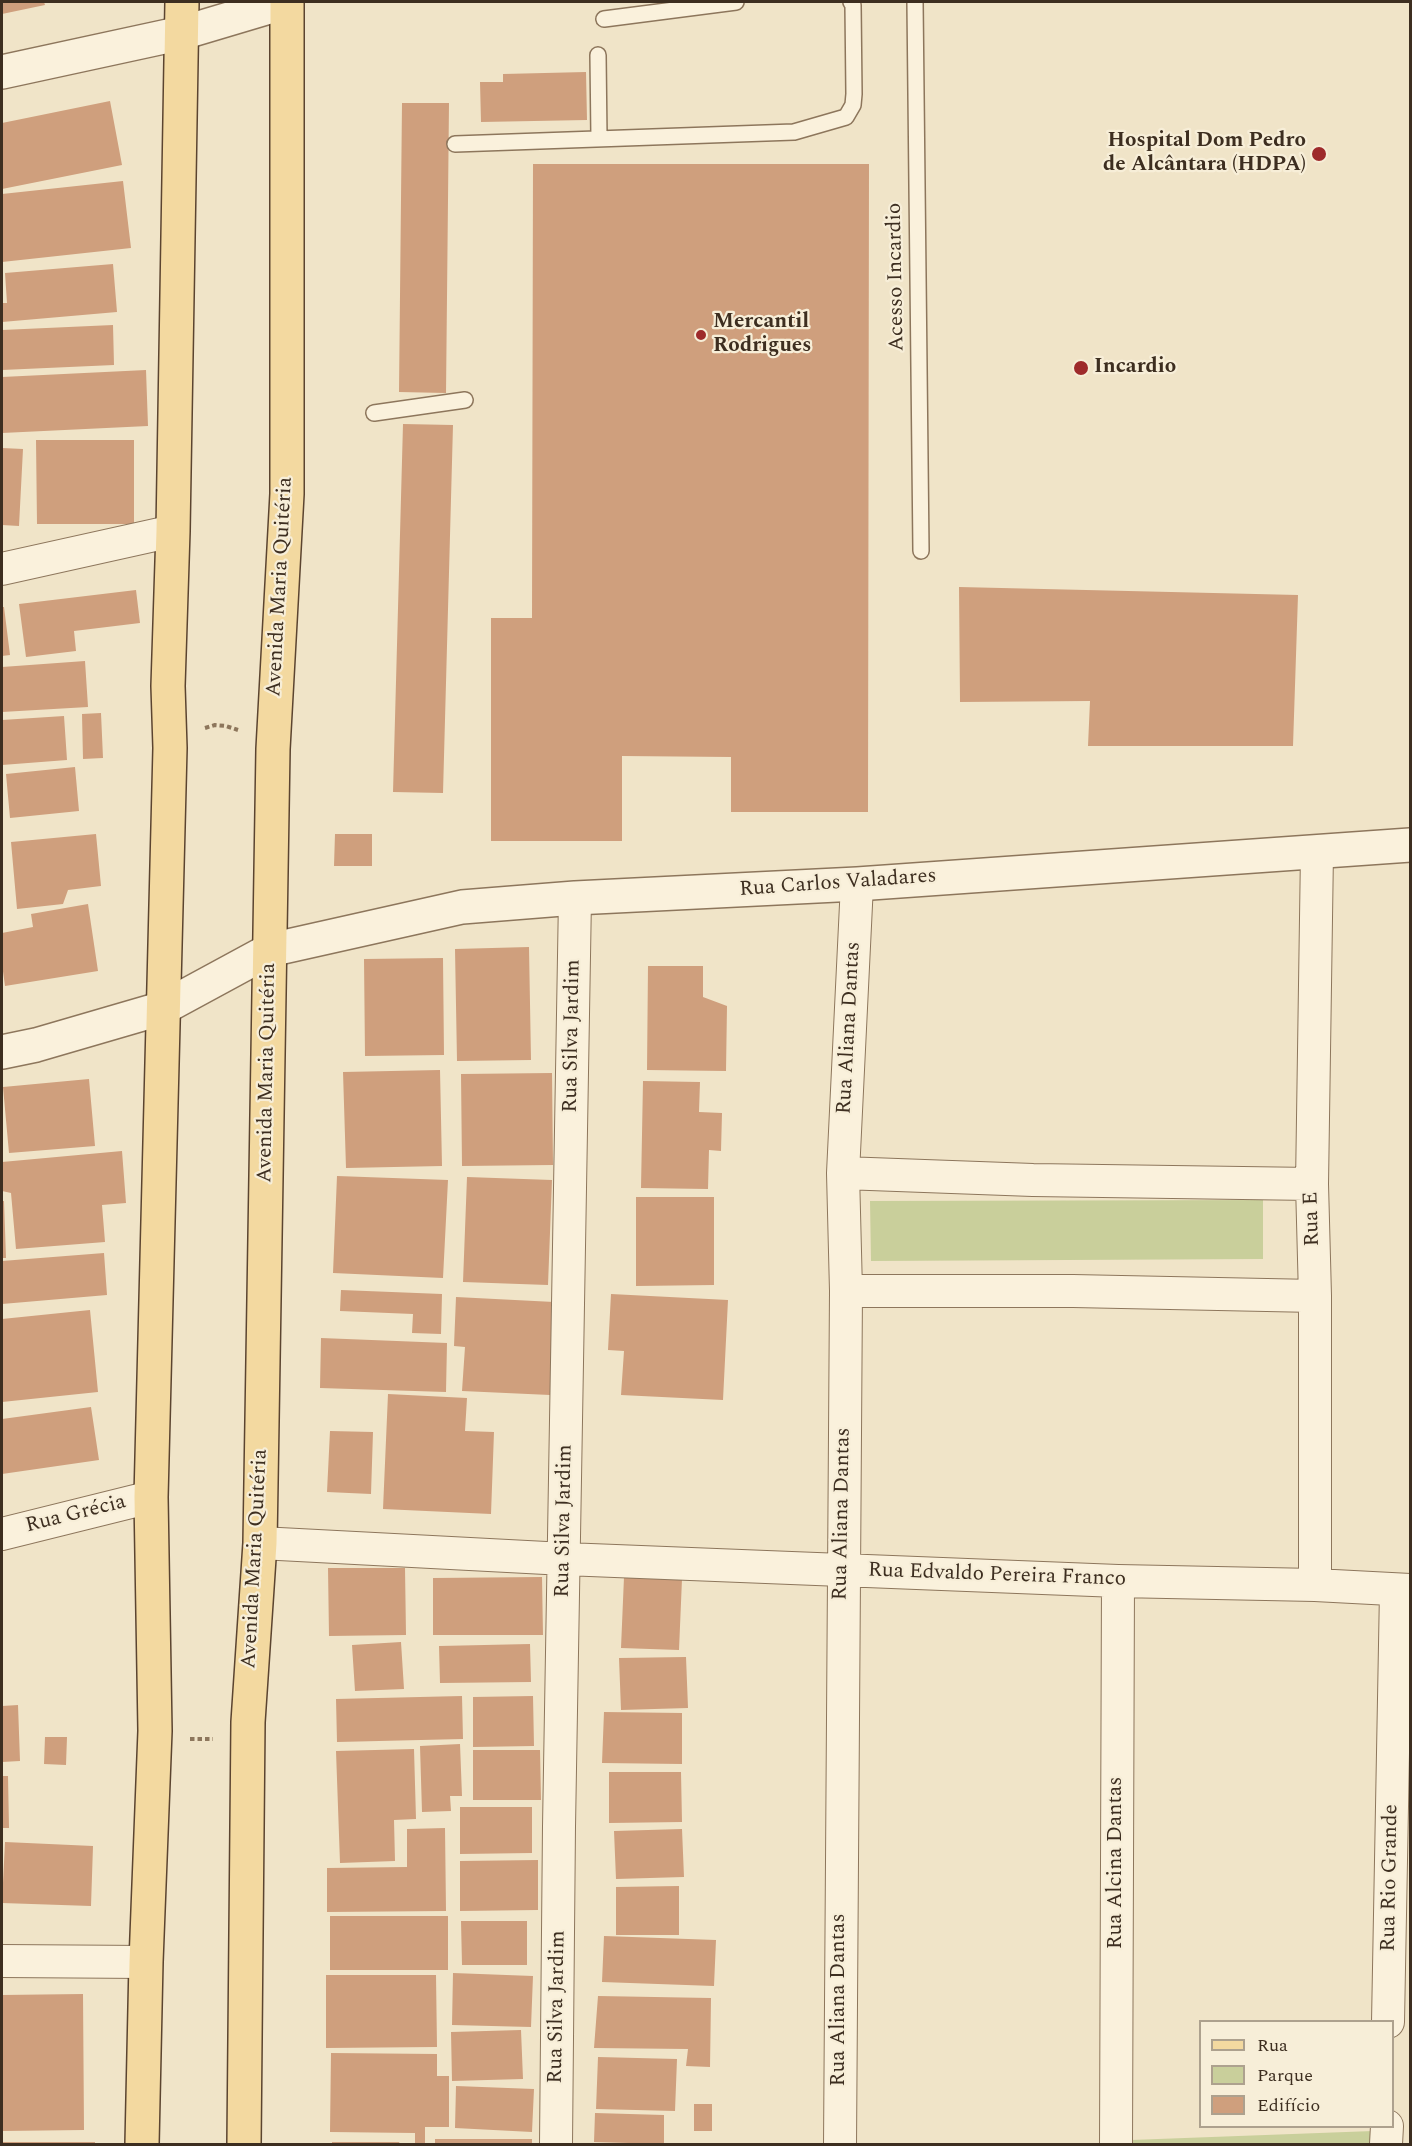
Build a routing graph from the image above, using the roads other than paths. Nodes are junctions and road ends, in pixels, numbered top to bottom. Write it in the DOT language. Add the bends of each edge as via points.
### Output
graph roads {
  1 [pos="287,2"];
  2 [pos="736,2"];
  3 [pos="851,2"];
  4 [pos="915,2"];
  5 [pos="182,17"];
  6 [pos="604,19"];
  7 [pos="598,55"];
  8 [pos="2,72"];
  9 [pos="599,138"];
  10 [pos="455,144"];
  11 [pos="465,400"];
  12 [pos="374,413"];
  13 [pos="173,531"];
  14 [pos="921,551"];
  15 [pos="2,569"];
  16 [pos="1410,845"];
  17 [pos="1317,852"];
  18 [pos="857,884"];
  19 [pos="575,898"];
  20 [pos="270,950"];
  21 [pos="162,1008"];
  22 [pos="2,1052"];
  23 [pos="843,1173"];
  24 [pos="1312,1184"];
  25 [pos="846,1291"];
  26 [pos="1315,1296"];
  27 [pos="151,1497"];
  28 [pos="2,1534"];
  29 [pos="260,1542"];
  30 [pos="565,1560"];
  31 [pos="843,1570"];
  32 [pos="1119,1581"];
  33 [pos="1315,1586"];
  34 [pos="1403,1591"];
  35 [pos="1400,1916"];
  36 [pos="2,1961"];
  37 [pos="146,1962"];
  38 [pos="1388,2020"];
  39 [pos="1387,2128"];
  40 [pos="142,2145"];
  41 [pos="244,2145"];
  42 [pos="556,2145"];
  43 [pos="840,2145"];
  44 [pos="1116,2145"];
  45 [pos="1386,2145"];
  1 -- 5 [label="street"];
  1 -- 20 [label="main road, Avenida Maria Quitéria" via="287,494 273,749"];
  2 -- 6 [label="lane"];
  3 -- 9 [label="lane" via="854,94 846,117 794,132"];
  4 -- 14 [label="lane, Acesso Incardio"];
  5 -- 8 [label="street"];
  5 -- 13 [label="main road"];
  7 -- 9 [label="lane"];
  9 -- 10 [label="lane"];
  11 -- 12 [label="lane"];
  13 -- 15 [label="street"];
  13 -- 21 [label="main road"];
  16 -- 17 [label="street, Rua Carlos Valadares"];
  17 -- 18 [label="street, Rua Carlos Valadares"];
  17 -- 24 [label="street, Rua E"];
  18 -- 19 [label="street, Rua Carlos Valadares"];
  18 -- 23 [label="street, Rua Aliana Dantas"];
  19 -- 20 [label="street, Rua Carlos Valadares" via="462,907"];
  19 -- 30 [label="street, Rua Silva Jardim"];
  20 -- 21 [label="street, Rua Carlos Valadares"];
  20 -- 29 [label="main road, Avenida Maria Quitéria"];
  21 -- 22 [label="street, Rua Carlos Valadares"];
  21 -- 27 [label="main road"];
  23 -- 24 [label="street"];
  23 -- 25 [label="street, Rua Aliana Dantas"];
  24 -- 26 [label="street, Rua E"];
  25 -- 26 [label="street"];
  25 -- 31 [label="street, Rua Aliana Dantas"];
  26 -- 33 [label="street, Rua E"];
  27 -- 28 [label="street, Rua Grécia"];
  27 -- 37 [label="main road" via="154,1731"];
  29 -- 30 [label="street, Rua Edvaldo Pereira Franco"];
  29 -- 41 [label="main road, Avenida Maria Quitéria" via="248,1722"];
  30 -- 31 [label="street, Rua Edvaldo Pereira Franco"];
  30 -- 42 [label="street, Rua Silva Jardim"];
  31 -- 32 [label="street, Rua Edvaldo Pereira Franco"];
  31 -- 43 [label="street, Rua Aliana Dantas"];
  32 -- 33 [label="street, Rua Edvaldo Pereira Franco"];
  32 -- 44 [label="street, Rua Alcina Dantas"];
  33 -- 34 [label="street, Rua Edvaldo Pereira Franco"];
  34 -- 35 [label="street, Rua Rio Grande"];
  35 -- 38 [label="street, Rua Rio Grande"];
  36 -- 37 [label="street"];
  37 -- 40 [label="main road"];
  39 -- 45 [label="street"];
}
